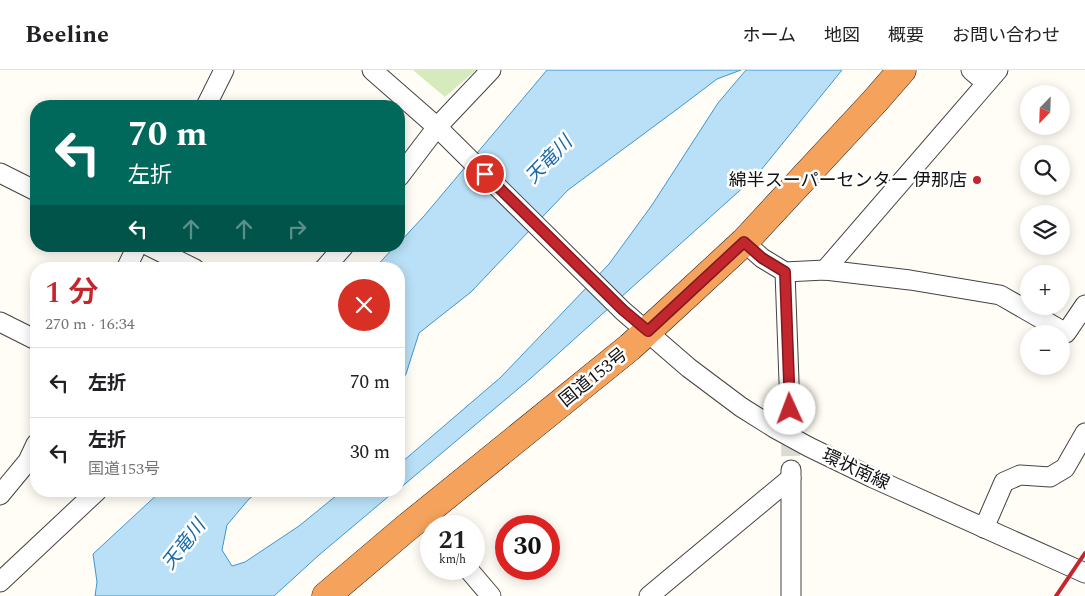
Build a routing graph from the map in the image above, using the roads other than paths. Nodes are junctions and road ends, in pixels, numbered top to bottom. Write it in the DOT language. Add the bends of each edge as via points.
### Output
graph roads {
  1 [pos="224,70"];
  2 [pos="372,70"];
  3 [pos="492,70"];
  4 [pos="902,70"];
  5 [pos="971,70"];
  6 [pos="992,76"];
  7 [pos="209,100"];
  8 [pos="440,130"];
  9 [pos="405,169"];
  10 [pos="0,173"];
  11 [pos="30,187"];
  12 [pos="744,242"];
  13 [pos="161,252"];
  14 [pos="339,252"];
  15 [pos="181,262"];
  16 [pos="330,262"];
  17 [pos="825,270"];
  18 [pos="785,272"];
  19 [pos="1085,305"];
  20 [pos="0,322"];
  21 [pos="648,331"];
  22 [pos="30,337"];
  23 [pos="790,409"];
  24 [pos="1085,433"];
  25 [pos="30,457"];
  26 [pos="0,496"];
  27 [pos="91,497"];
  28 [pos="984,528"];
  29 [pos="1085,573"];
  30 [pos="477,580"];
  31 [pos="0,582"];
  32 [pos="326,596"];
  33 [pos="491,596"];
  34 [pos="649,596"];
  35 [pos="791,596"];
  1 -- 7 [label="street"];
  2 -- 8 [label="street, 環状南線"];
  3 -- 8 [label="street"];
  4 -- 12 [label="highway, 国道153号"];
  5 -- 6 [label="street"];
  6 -- 17 [label="street"];
  8 -- 9 [label="street"];
  8 -- 21 [label="street, 環状南線"];
  10 -- 11 [label="street"];
  12 -- 18 [label="street"];
  12 -- 21 [label="highway, 国道153号"];
  13 -- 15 [label="street"];
  14 -- 16 [label="street"];
  17 -- 18 [label="street"];
  17 -- 19 [label="street" via="1000,294 1066,333"];
  18 -- 23 [label="street"];
  20 -- 22 [label="street"];
  21 -- 28 [label="street, 環状南線" via="708,383 776,429 873,478"];
  21 -- 32 [label="highway, 国道153号"];
  24 -- 28 [label="street" via="1065,468 1050,477 1020,475 1004,482"];
  25 -- 26 [label="street"];
  27 -- 31 [label="street"];
  28 -- 29 [label="street, 環状南線"];
  30 -- 33 [label="street"];
  34 -- 35 [label="street" via="791,472"];
}
